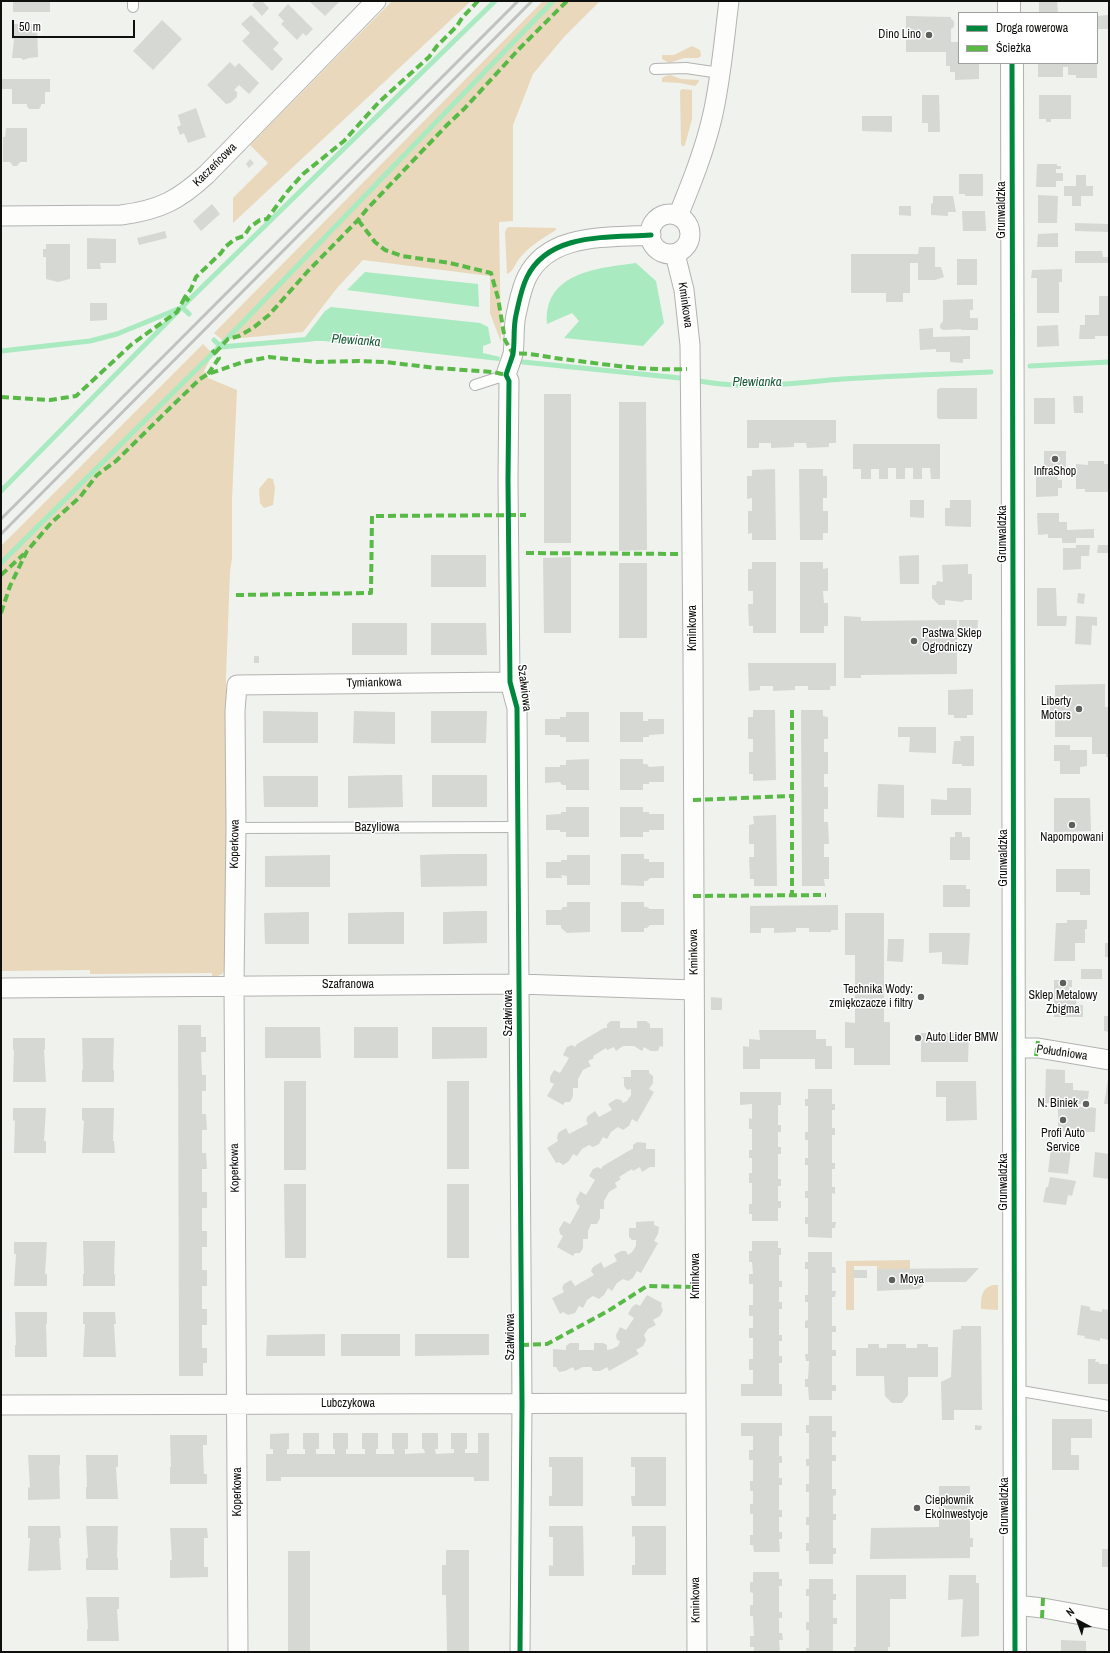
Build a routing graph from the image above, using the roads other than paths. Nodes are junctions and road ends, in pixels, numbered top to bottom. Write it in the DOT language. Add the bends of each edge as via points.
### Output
graph roads {
  1 [pos="376,1"];
  2 [pos="729,1"];
  3 [pos="1009,1"];
  4 [pos="1010,12"];
  5 [pos="1012,64"];
  6 [pos="655,68"];
  7 [pos="720,73"];
  8 [pos="1,216"];
  9 [pos="678,216"];
  10 [pos="651,235"];
  11 [pos="675,254"];
  12 [pos="506,375"];
  13 [pos="475,385"];
  14 [pos="510,682"];
  15 [pos="238,685"];
  16 [pos="518,827"];
  17 [pos="236,828"];
  18 [pos="519,984"];
  19 [pos="234,985"];
  20 [pos="1,988"];
  21 [pos="694,990"];
  22 [pos="1014,1048"];
  23 [pos="1109,1060"];
  24 [pos="1015,1390"];
  25 [pos="238,1403"];
  26 [pos="696,1403"];
  27 [pos="1,1405"];
  28 [pos="522,1405"];
  29 [pos="1109,1406"];
  30 [pos="1015,1605"];
  31 [pos="1109,1620"];
  32 [pos="238,1652"];
  33 [pos="520,1652"];
  34 [pos="697,1652"];
  35 [pos="1015,1652"];
  1 -- 8 [label="street, Kaczeńcowa" via="207,174 174,200 157,208 121,215"];
  2 -- 7 [label="street"];
  3 -- 4 [label="street"];
  5 -- 22 [label="street, Grunwaldzka"];
  6 -- 7 [label="lane" via="686,68"];
  7 -- 9 [label="street" via="704,149"];
  9 -- 10 [label="street" via="659,218 654,223"];
  9 -- 11 [label="street" via="687,223 690,239 684,248"];
  10 -- 11 [label="street" via="652,242 661,252"];
  10 -- 12 [label="street" via="587,239 568,243 535,263 522,288 515,317 513,354"];
  11 -- 21 [label="street, Kminkowa" via="684,290 690,345"];
  12 -- 13 [label="lane"];
  12 -- 14 [label="street, Szałwiowa" via="509,381"];
  14 -- 15 [label="street, Tymiankowa"];
  14 -- 16 [label="street, Szałwiowa" via="517,708"];
  15 -- 17 [label="street, Koperkowa" via="235,711"];
  16 -- 17 [label="lane, Bazyliowa"];
  16 -- 18 [label="street, Szałwiowa"];
  17 -- 19 [label="street, Koperkowa"];
  18 -- 19 [label="street, Szafranowa"];
  18 -- 21 [label="street, Szafranowa"];
  18 -- 28 [label="street, Szałwiowa"];
  19 -- 20 [label="street, Szafranowa"];
  19 -- 25 [label="street, Koperkowa"];
  21 -- 26 [label="street, Kminkowa"];
  22 -- 23 [label="street, Południowa" via="1038,1048"];
  22 -- 24 [label="street, Grunwaldzka"];
  24 -- 29 [label="lane"];
  24 -- 30 [label="street, Grunwaldzka"];
  25 -- 27 [label="street, Lubczykowa"];
  25 -- 28 [label="street, Lubczykowa"];
  25 -- 32 [label="street, Koperkowa"];
  26 -- 28 [label="street, Lubczykowa"];
  26 -- 34 [label="street, Kminkowa"];
  28 -- 33 [label="street, Szałwiowa"];
  30 -- 31 [label="street"];
  30 -- 35 [label="street, Grunwaldzka"];
}
